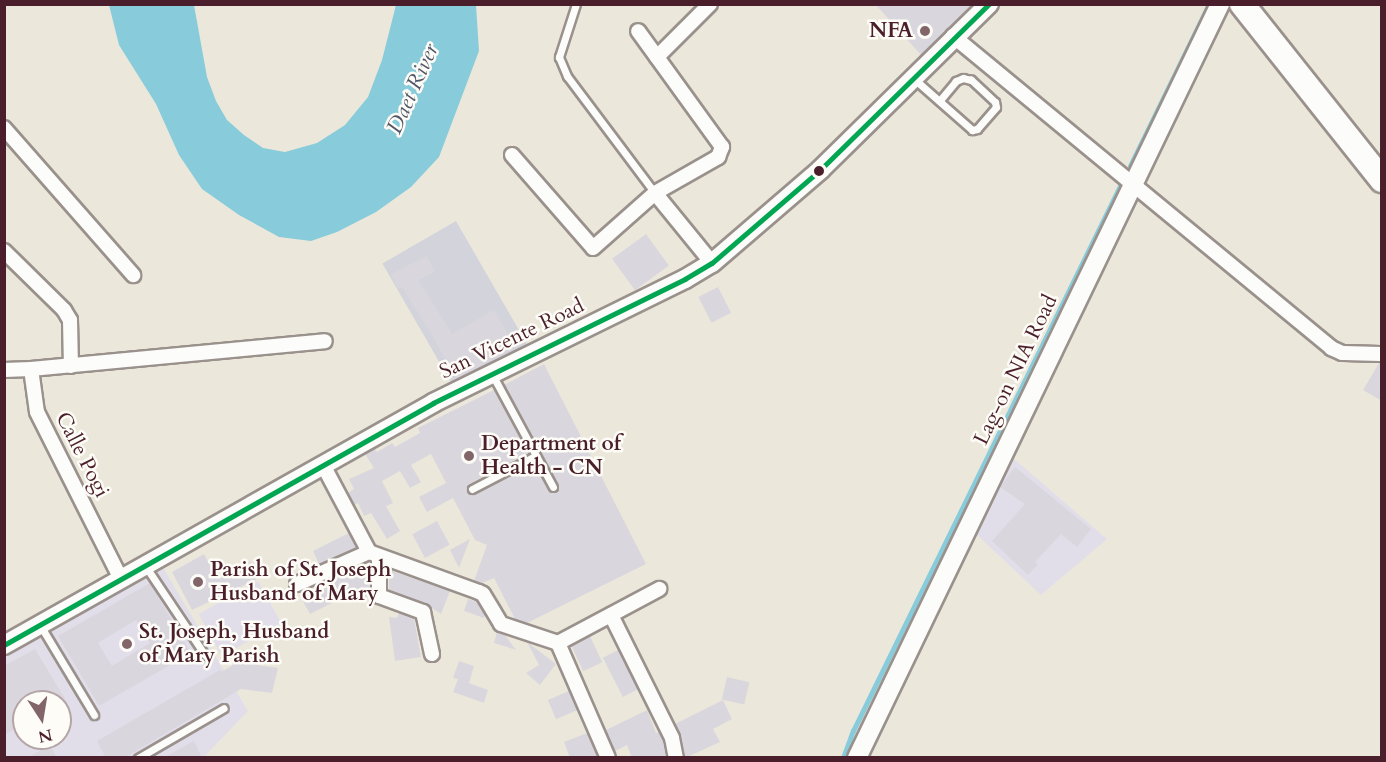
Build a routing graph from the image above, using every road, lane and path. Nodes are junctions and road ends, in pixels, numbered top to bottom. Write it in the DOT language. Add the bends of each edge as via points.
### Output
graph roads {
  1 [pos="576,4"];
  2 [pos="710,4"];
  3 [pos="989,4"];
  4 [pos="1220,4"];
  5 [pos="1242,4"];
  6 [pos="638,31"];
  7 [pos="953,36"];
  8 [pos="657,57"];
  9 [pos="913,77"];
  10 [pos="939,101"];
  11 [pos="4,128"];
  12 [pos="512,155"];
  13 [pos="1382,180"];
  14 [pos="1132,182"];
  15 [pos="655,193"];
  16 [pos="4,251"];
  17 [pos="712,263"];
  18 [pos="133,275"];
  19 [pos="325,341"];
  20 [pos="1382,354"];
  21 [pos="71,366"];
  22 [pos="4,369"];
  23 [pos="31,369"];
  24 [pos="492,374"];
  25 [pos="536,456"];
  26 [pos="323,465"];
  27 [pos="552,487"];
  28 [pos="472,489"];
  29 [pos="374,554"];
  30 [pos="146,566"];
  31 [pos="121,579"];
  32 [pos="297,584"];
  33 [pos="659,590"];
  34 [pos="611,615"];
  35 [pos="40,625"];
  36 [pos="558,644"];
  37 [pos="4,645"];
  38 [pos="205,654"];
  39 [pos="432,654"];
  40 [pos="224,708"];
  41 [pos="94,716"];
  42 [pos="138,758"];
  43 [pos="608,758"];
  44 [pos="676,758"];
  45 [pos="857,758"];
  1 -- 15 [label="lane" via="559,57 567,76"];
  2 -- 8 [label="street"];
  3 -- 7 [label="main road, San Vicente Road"];
  4 -- 14 [label="main road, Lag-on NIA Road"];
  5 -- 13 [label="highway"];
  6 -- 8 [label="street"];
  7 -- 9 [label="main road, San Vicente Road"];
  7 -- 14 [label="street"];
  8 -- 15 [label="street" via="722,147 718,157"];
  9 -- 10 [label="lane"];
  9 -- 17 [label="main road, San Vicente Road" via="820,170"];
  10 -- 10 [label="lane" via="963,78 971,80 996,107 972,130"];
  11 -- 18 [label="street"];
  12 -- 15 [label="street" via="593,248"];
  14 -- 20 [label="street" via="1331,348 1342,353"];
  14 -- 45 [label="main road, Lag-on NIA Road"];
  15 -- 17 [label="street"];
  16 -- 21 [label="street" via="64,309 70,320"];
  17 -- 24 [label="main road, San Vicente Road"];
  19 -- 21 [label="street"];
  21 -- 23 [label="street"];
  22 -- 23 [label="street"];
  23 -- 31 [label="street, Calle Pogi" via="37,412"];
  24 -- 25 [label="lane"];
  24 -- 26 [label="main road, San Vicente Road"];
  25 -- 27 [label="lane"];
  25 -- 28 [label="lane"];
  26 -- 29 [label="street"];
  26 -- 30 [label="main road, San Vicente Road"];
  29 -- 32 [label="street"];
  29 -- 36 [label="street" via="479,592 501,624"];
  29 -- 39 [label="street" via="379,596 423,612"];
  30 -- 31 [label="main road, San Vicente Road"];
  30 -- 38 [label="lane"];
  31 -- 35 [label="main road, San Vicente Road"];
  33 -- 34 [label="street"];
  34 -- 36 [label="street"];
  34 -- 44 [label="street" via="672,738"];
  35 -- 37 [label="main road, San Vicente Road"];
  35 -- 41 [label="lane"];
  36 -- 43 [label="street"];
  40 -- 42 [label="lane"];
}
